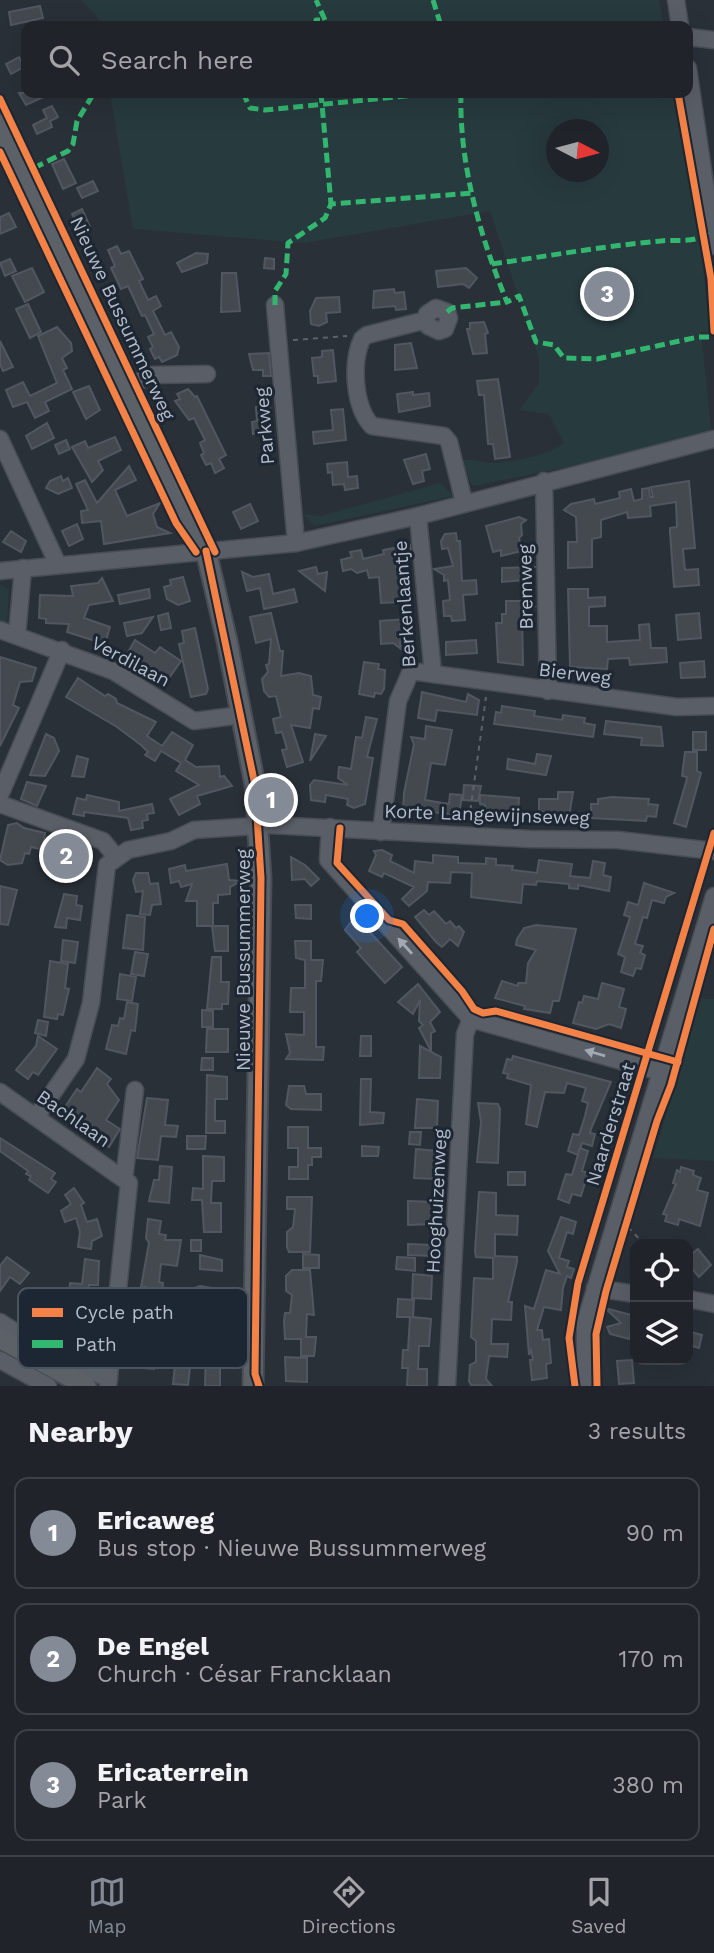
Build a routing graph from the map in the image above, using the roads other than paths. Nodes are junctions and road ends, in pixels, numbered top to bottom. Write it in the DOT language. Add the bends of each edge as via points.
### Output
graph roads {
  1 [pos="676,0"];
  2 [pos="679,21"];
  3 [pos="693,38"];
  4 [pos="714,40"];
  5 [pos="692,98"];
  6 [pos="0,124"];
  7 [pos="714,246"];
  8 [pos="275,305"];
  9 [pos="426,320"];
  10 [pos="207,374"];
  11 [pos="125,388"];
  12 [pos="0,439"];
  13 [pos="714,439"];
  14 [pos="544,481"];
  15 [pos="464,502"];
  16 [pos="418,516"];
  17 [pos="296,543"];
  18 [pos="206,551"];
  19 [pos="58,565"];
  20 [pos="23,568"];
  21 [pos="0,571"];
  22 [pos="0,630"];
  23 [pos="17,635"];
  24 [pos="62,650"];
  25 [pos="432,674"];
  26 [pos="548,691"];
  27 [pos="714,706"];
  28 [pos="241,715"];
  29 [pos="0,795"];
  30 [pos="0,804"];
  31 [pos="258,826"];
  32 [pos="330,827"];
  33 [pos="381,832"];
  34 [pos="714,852"];
  35 [pos="112,861"];
  36 [pos="714,896"];
  37 [pos="471,1019"];
  38 [pos="661,1072"];
  39 [pos="135,1090"];
  40 [pos="0,1092"];
  41 [pos="36,1117"];
  42 [pos="124,1179"];
  43 [pos="118,1288"];
  44 [pos="595,1288"];
  45 [pos="630,1293"];
  46 [pos="693,1300"];
  47 [pos="714,1304"];
  48 [pos="0,1322"];
  49 [pos="18,1334"];
  50 [pos="0,1338"];
  51 [pos="18,1348"];
  52 [pos="0,1360"];
  53 [pos="54,1368"];
  54 [pos="80,1368"];
  55 [pos="255,1382"];
  56 [pos="108,1383"];
  57 [pos="48,1386"];
  58 [pos="86,1386"];
  59 [pos="447,1386"];
  60 [pos="585,1386"];
  1 -- 2 [label="street"];
  3 -- 4 [label="street"];
  5 -- 7 [label="street"];
  6 -- 11 [label="main road, Nieuwe Bussummerweg" via="29,171"];
  8 -- 17 [label="street, Parkweg"];
  9 -- 15 [label="street" via="367,335 362,340 356,383 366,420 379,428 444,436"];
  10 -- 11 [label="street" via="151,375"];
  11 -- 18 [label="main road, Nieuwe Bussummerweg"];
  12 -- 19 [label="street"];
  13 -- 14 [label="street"];
  14 -- 15 [label="street"];
  14 -- 26 [label="street, Bremweg"];
  15 -- 16 [label="street"];
  16 -- 17 [label="street"];
  16 -- 25 [label="street, Berkenlaantje"];
  17 -- 18 [label="street"];
  18 -- 19 [label="street"];
  18 -- 28 [label="main road, Nieuwe Bussummerweg"];
  19 -- 20 [label="street"];
  20 -- 21 [label="street"];
  20 -- 23 [label="street"];
  22 -- 23 [label="street, Verdilaan"];
  23 -- 24 [label="street, Verdilaan"];
  24 -- 28 [label="street, Verdilaan" via="113,671 194,721"];
  24 -- 29 [label="street"];
  25 -- 26 [label="street, Bierweg"];
  25 -- 33 [label="street, Berkenlaantje" via="411,671 398,701"];
  26 -- 27 [label="street, Bierweg" via="677,707"];
  28 -- 31 [label="main road, Nieuwe Bussummerweg"];
  30 -- 35 [label="street" via="103,841"];
  31 -- 32 [label="street, Korte Langewijnseweg"];
  31 -- 35 [label="street, Korte Langewijnseweg" via="194,830 171,841 128,850"];
  31 -- 55 [label="main road, Nieuwe Bussummerweg"];
  32 -- 33 [label="street, Korte Langewijnseweg"];
  37 -- 32 [label="street, one-way" via="328,860"];
  33 -- 34 [label="street, Korte Langewijnseweg" via="618,840"];
  35 -- 41 [label="street" via="91,1003 76,1059"];
  36 -- 38 [label="street, Naarderstraat"];
  38 -- 37 [label="street, one-way"];
  37 -- 59 [label="street, Hooghuizenweg" via="465,1034"];
  38 -- 44 [label="street, Naarderstraat"];
  39 -- 42 [label="street, Bachlaan"];
  40 -- 41 [label="street, Bachlaan"];
  41 -- 42 [label="street, Bachlaan"];
  42 -- 43 [label="street, Bachlaan" via="129,1183"];
  44 -- 45 [label="street"];
  44 -- 60 [label="street, Naarderstraat" via="585,1323"];
  46 -- 47 [label="street"];
  48 -- 49 [label="street"];
  50 -- 51 [label="main road"];
  52 -- 57 [label="street"];
  53 -- 58 [label="main road"];
  54 -- 56 [label="street"];
}
